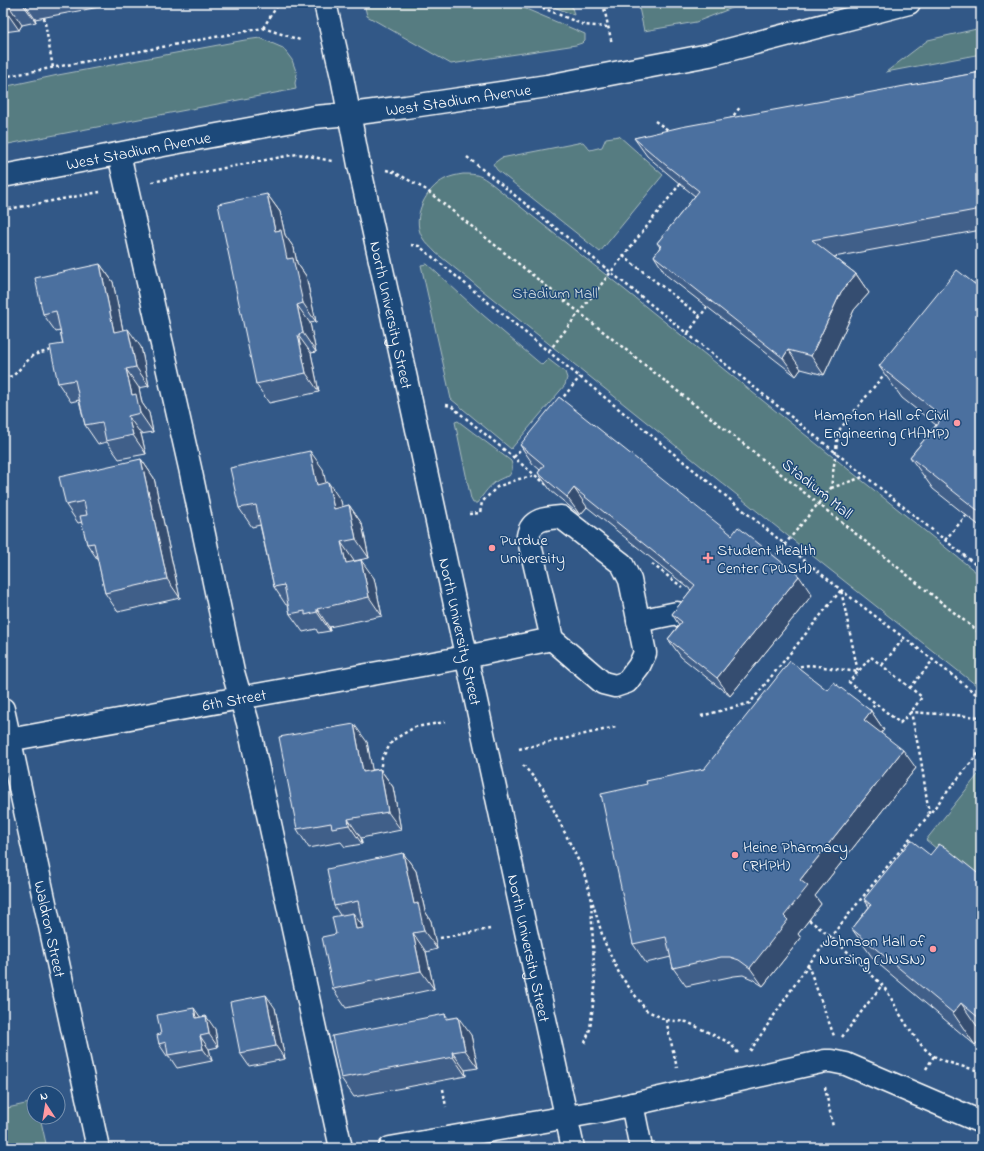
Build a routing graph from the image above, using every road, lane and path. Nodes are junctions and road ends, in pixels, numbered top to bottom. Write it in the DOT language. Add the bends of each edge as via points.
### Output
graph roads {
  1 [pos="279,3"];
  2 [pos="325,3"];
  3 [pos="531,3"];
  4 [pos="603,3"];
  5 [pos="910,3"];
  6 [pos="44,17"];
  7 [pos="608,27"];
  8 [pos="263,28"];
  9 [pos="300,40"];
  10 [pos="612,44"];
  11 [pos="53,68"];
  12 [pos="3,77"];
  13 [pos="741,106"];
  14 [pos="350,114"];
  15 [pos="655,121"];
  16 [pos="727,124"];
  17 [pos="674,134"];
  18 [pos="119,154"];
  19 [pos="467,157"];
  20 [pos="324,160"];
  21 [pos="394,172"];
  22 [pos="3,176"];
  23 [pos="680,184"];
  24 [pos="126,187"];
  25 [pos="3,210"];
  26 [pos="411,245"];
  27 [pos="623,256"];
  28 [pos="611,272"];
  29 [pos="981,283"];
  30 [pos="968,285"];
  31 [pos="707,307"];
  32 [pos="579,312"];
  33 [pos="700,316"];
  34 [pos="688,333"];
  35 [pos="56,349"];
  36 [pos="548,351"];
  37 [pos="889,369"];
  38 [pos="580,377"];
  39 [pos="3,378"];
  40 [pos="446,405"];
  41 [pos="556,406"];
  42 [pos="528,440"];
  43 [pos="836,452"];
  44 [pos="514,458"];
  45 [pos="536,476"];
  46 [pos="866,476"];
  47 [pos="830,488"];
  48 [pos="553,489"];
  49 [pos="818,503"];
  50 [pos="469,514"];
  51 [pos="966,516"];
  52 [pos="945,540"];
  53 [pos="785,544"];
  54 [pos="647,560"];
  55 [pos="771,562"];
  56 [pos="981,569"];
  57 [pos="685,589"];
  58 [pos="841,590"];
  59 [pos="638,621"];
  60 [pos="692,623"];
  61 [pos="981,634"];
  62 [pos="904,638"];
  63 [pos="552,639"];
  64 [pos="466,657"];
  65 [pos="933,660"];
  66 [pos="882,666"];
  67 [pos="794,667"];
  68 [pos="778,668"];
  69 [pos="786,668"];
  70 [pos="858,672"];
  71 [pos="910,688"];
  72 [pos="240,698"];
  73 [pos="981,698"];
  74 [pos="876,703"];
  75 [pos="3,709"];
  76 [pos="911,712"];
  77 [pos="701,716"];
  78 [pos="866,716"];
  79 [pos="981,717"];
  80 [pos="445,722"];
  81 [pos="616,727"];
  82 [pos="6,741"];
  83 [pos="519,748"];
  84 [pos="981,750"];
  85 [pos="523,764"];
  86 [pos="379,777"];
  87 [pos="929,814"];
  88 [pos="591,896"];
  89 [pos="809,920"];
  90 [pos="490,929"];
  91 [pos="831,937"];
  92 [pos="440,938"];
  93 [pos="808,964"];
  94 [pos="882,985"];
  95 [pos="666,1020"];
  96 [pos="834,1036"];
  97 [pos="841,1038"];
  98 [pos="978,1041"];
  99 [pos="585,1043"];
  100 [pos="981,1044"];
  101 [pos="739,1054"];
  102 [pos="747,1054"];
  103 [pos="934,1056"];
  104 [pos="981,1071"];
  105 [pos="924,1072"];
  106 [pos="824,1082"];
  107 [pos="443,1089"];
  108 [pos="683,1092"];
  109 [pos="632,1104"];
  110 [pos="446,1107"];
  111 [pos="566,1117"];
  112 [pos="981,1122"];
  113 [pos="834,1127"];
  114 [pos="98,1148"];
  115 [pos="341,1148"];
  116 [pos="390,1148"];
  117 [pos="573,1148"];
  118 [pos="641,1148"];
  1 -- 8 [label="path"];
  2 -- 14 [label="street, North University Street"];
  3 -- 7 [label="path" via="584,24"];
  4 -- 7 [label="path"];
  5 -- 14 [label="street, West Stadium Avenue" via="709,55 548,86"];
  6 -- 11 [label="path"];
  7 -- 10 [label="path"];
  8 -- 9 [label="path"];
  8 -- 11 [label="path"];
  11 -- 12 [label="path"];
  13 -- 16 [label="path"];
  14 -- 18 [label="street, West Stadium Avenue" via="315,117"];
  14 -- 64 [label="street, North University Street"];
  15 -- 17 [label="path"];
  18 -- 22 [label="street, West Stadium Avenue"];
  18 -- 24 [label="street"];
  19 -- 28 [label="path"];
  20 -- 24 [label="path" via="297,154"];
  21 -- 32 [label="path, Stadium Mall" via="425,189"];
  23 -- 27 [label="path"];
  24 -- 25 [label="path"];
  24 -- 72 [label="street"];
  26 -- 36 [label="path" via="419,246"];
  27 -- 28 [label="path"];
  27 -- 33 [label="path"];
  28 -- 32 [label="path"];
  28 -- 34 [label="path"];
  29 -- 30 [label="path"];
  31 -- 33 [label="path"];
  32 -- 36 [label="path"];
  32 -- 49 [label="path, Stadium Mall"];
  33 -- 34 [label="path"];
  34 -- 43 [label="path"];
  35 -- 39 [label="path" via="33,355 13,376"];
  36 -- 38 [label="path"];
  37 -- 43 [label="path" via="840,429"];
  38 -- 41 [label="path"];
  38 -- 53 [label="path"];
  40 -- 44 [label="path" via="451,406"];
  42 -- 44 [label="path"];
  43 -- 46 [label="path"];
  43 -- 47 [label="path"];
  44 -- 45 [label="path"];
  45 -- 48 [label="path"];
  45 -- 50 [label="path" via="497,487 482,502 480,512"];
  46 -- 47 [label="path"];
  46 -- 52 [label="path"];
  47 -- 49 [label="path"];
  49 -- 53 [label="path"];
  49 -- 61 [label="path, Stadium Mall"];
  51 -- 52 [label="path"];
  52 -- 56 [label="path"];
  53 -- 55 [label="path"];
  53 -- 58 [label="path"];
  54 -- 57 [label="path"];
  58 -- 62 [label="path"];
  58 -- 68 [label="path"];
  58 -- 70 [label="path"];
  59 -- 60 [label="street" via="677,613"];
  59 -- 63 [label="street" via="645,652 639,666 627,682 615,686 602,683"];
  59 -- 63 [label="street" via="630,580 622,564 561,517 549,518 537,522 530,528 528,536"];
  62 -- 65 [label="path"];
  62 -- 66 [label="path"];
  63 -- 64 [label="street, 6th Street"];
  64 -- 72 [label="street, 6th Street"];
  64 -- 111 [label="street, North University Street"];
  65 -- 71 [label="path"];
  65 -- 73 [label="path"];
  66 -- 70 [label="path" via="871,657"];
  66 -- 71 [label="path"];
  67 -- 70 [label="path" via="810,665"];
  68 -- 69 [label="path"];
  68 -- 77 [label="path" via="750,703"];
  70 -- 74 [label="path" via="849,682"];
  71 -- 76 [label="path" via="922,697"];
  72 -- 82 [label="street, 6th Street"];
  72 -- 115 [label="street" via="248,723"];
  74 -- 76 [label="path" via="900,723"];
  74 -- 78 [label="path"];
  75 -- 82 [label="street, Waldron Street"];
  76 -- 79 [label="path"];
  76 -- 87 [label="path"];
  80 -- 86 [label="path" via="415,727 393,740 382,758"];
  81 -- 83 [label="path"];
  82 -- 114 [label="street, Waldron Street"];
  84 -- 87 [label="path"];
  85 -- 88 [label="path" via="543,788 582,870"];
  87 -- 91 [label="path"];
  88 -- 95 [label="path" via="604,941 620,975 646,1010"];
  88 -- 99 [label="path" via="595,988 590,1029"];
  89 -- 91 [label="path"];
  90 -- 92 [label="path"];
  91 -- 93 [label="path"];
  91 -- 94 [label="path"];
  93 -- 96 [label="path"];
  93 -- 102 [label="path"];
  94 -- 97 [label="path"];
  94 -- 103 [label="path" via="911,1030"];
  95 -- 101 [label="path" via="694,1025 730,1043"];
  95 -- 108 [label="path"];
  98 -- 100 [label="path"];
  103 -- 104 [label="path"];
  103 -- 105 [label="path"];
  106 -- 113 [label="path"];
  107 -- 110 [label="path"];
  108 -- 109 [label="street"];
  108 -- 112 [label="street" via="831,1060 846,1064"];
  109 -- 111 [label="street"];
  109 -- 118 [label="street"];
  111 -- 116 [label="street"];
  111 -- 117 [label="street, North University Street"];
}
